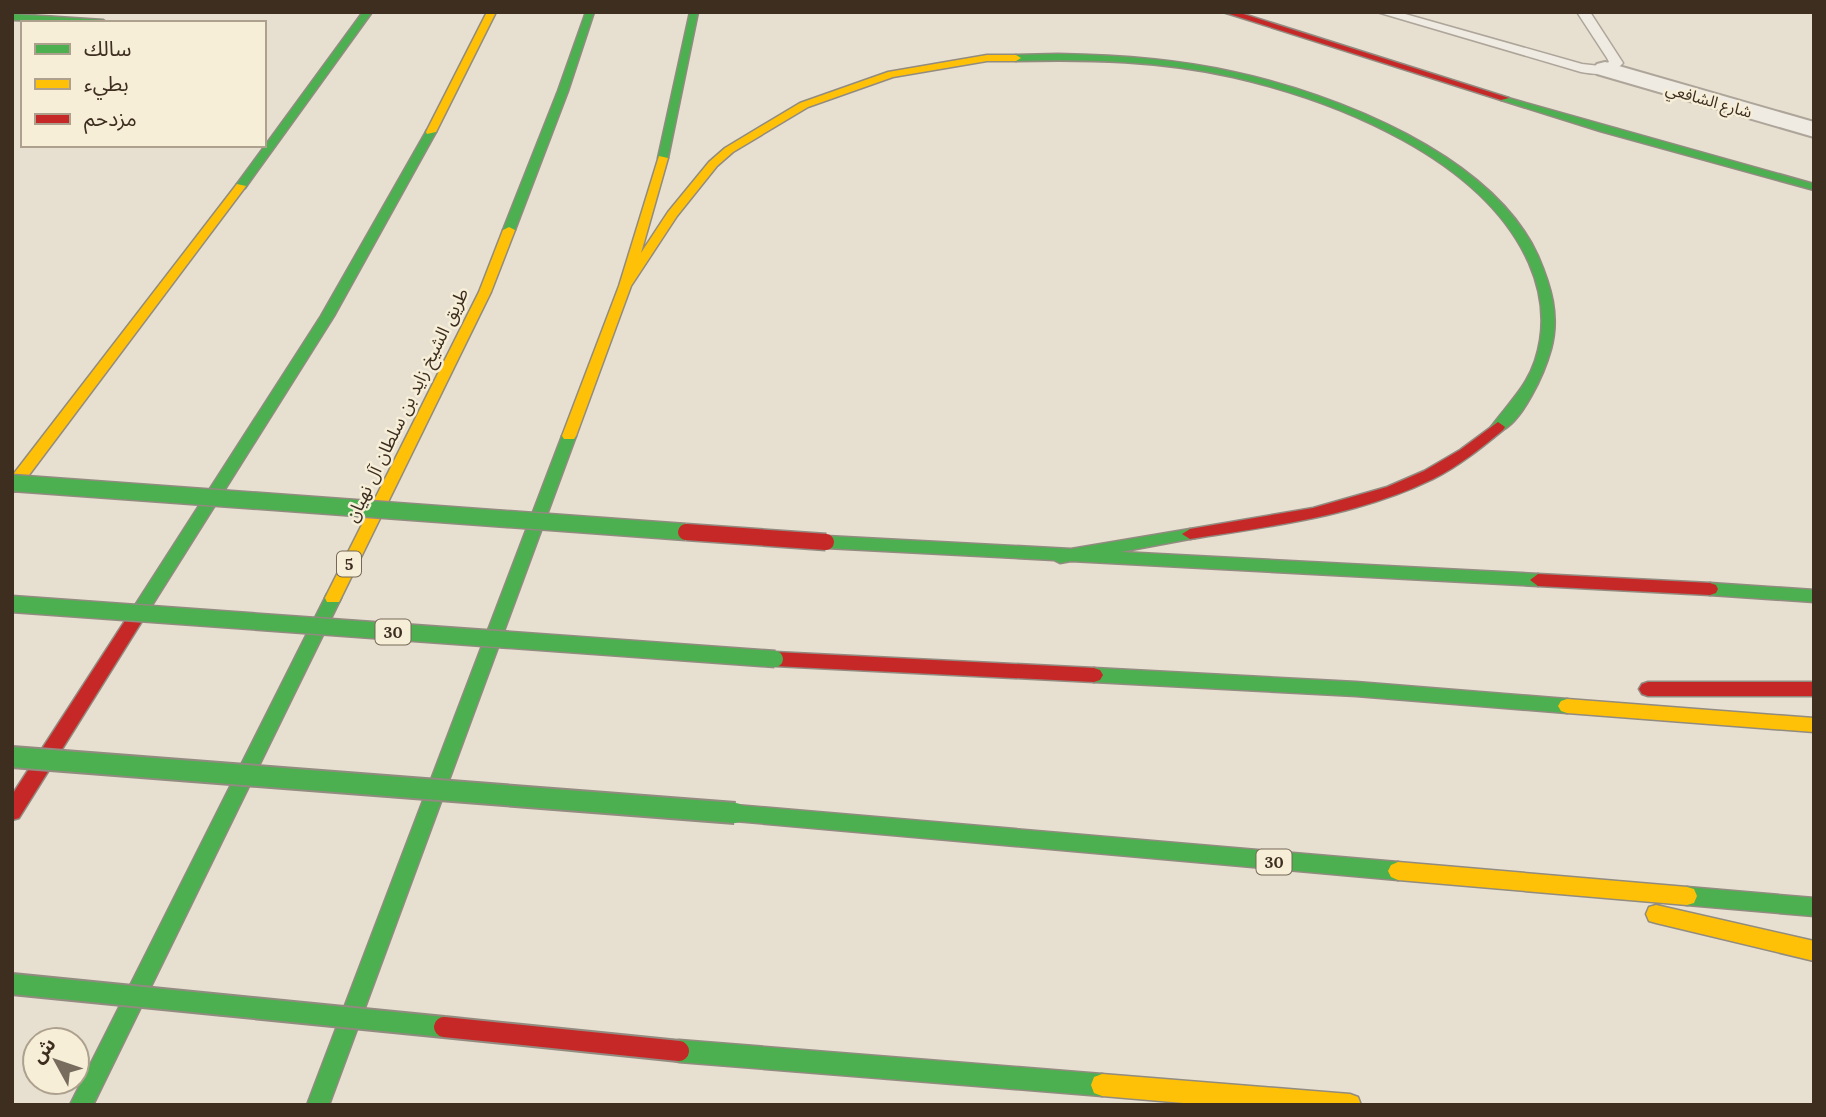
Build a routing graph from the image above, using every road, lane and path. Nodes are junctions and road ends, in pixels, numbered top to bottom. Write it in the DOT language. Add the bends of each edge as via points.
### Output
graph roads {
  1 [pos="368,12"];
  2 [pos="492,12"];
  3 [pos="590,12"];
  4 [pos="694,12"];
  5 [pos="1227,12"];
  6 [pos="1383,12"];
  7 [pos="1583,12"];
  8 [pos="12,17"];
  9 [pos="73,21"];
  10 [pos="1605,69"];
  11 [pos="1814,130"];
  12 [pos="246,155"];
  13 [pos="248,176"];
  14 [pos="1814,187"];
  15 [pos="625,286"];
  16 [pos="12,485"];
  17 [pos="1060,557"];
  18 [pos="1814,596"];
  19 [pos="12,604"];
  20 [pos="1356,689"];
  21 [pos="1564,689"];
  22 [pos="1633,689"];
  23 [pos="1814,689"];
  24 [pos="1814,725"];
  25 [pos="12,757"];
  26 [pos="12,812"];
  27 [pos="1531,885"];
  28 [pos="1814,907"];
  29 [pos="1814,951"];
  30 [pos="12,984"];
  31 [pos="947,1072"];
  32 [pos="1052,1098"];
  33 [pos="81,1105"];
  34 [pos="318,1105"];
  35 [pos="1350,1105"];
  1 -- 13 [label="highway"];
  2 -- 26 [label="highway" via="406,181 280,393"];
  3 -- 33 [label="highway, طريق الشيخ زايد بن سلطان آل نهيان / 5" via="485,292"];
  4 -- 15 [label="highway" via="668,140"];
  5 -- 14 [label="highway" via="1591,125"];
  6 -- 10 [label="lane" via="1581,68"];
  7 -- 10 [label="lane" via="1616,63"];
  8 -- 9 [label="highway"];
  10 -- 11 [label="street, شارع الشافعي"];
  12 -- 13 [label="highway"];
  13 -- 16 [label="highway"];
  15 -- 17 [label="highway" via="697,182 728,151 770,122 817,99 881,78 1009,57 1145,60 1221,71 1295,90 1378,123 1436,155 1498,204 1521,232 1548,300 1548,348 1517,408 1447,466 1364,502"];
  15 -- 34 [label="highway"];
  16 -- 17 [label="highway, bridge"];
  17 -- 18 [label="highway"];
  19 -- 20 [label="highway, 30, bridge" via="775,659"];
  20 -- 21 [label="highway"];
  20 -- 24 [label="highway, 30"];
  22 -- 23 [label="highway"];
  25 -- 27 [label="highway, 30, bridge" via="735,813"];
  27 -- 28 [label="highway, 30"];
  27 -- 29 [label="highway"];
  30 -- 31 [label="highway, bridge" via="679,1051"];
  31 -- 32 [label="highway"];
  31 -- 35 [label="highway"];
}
